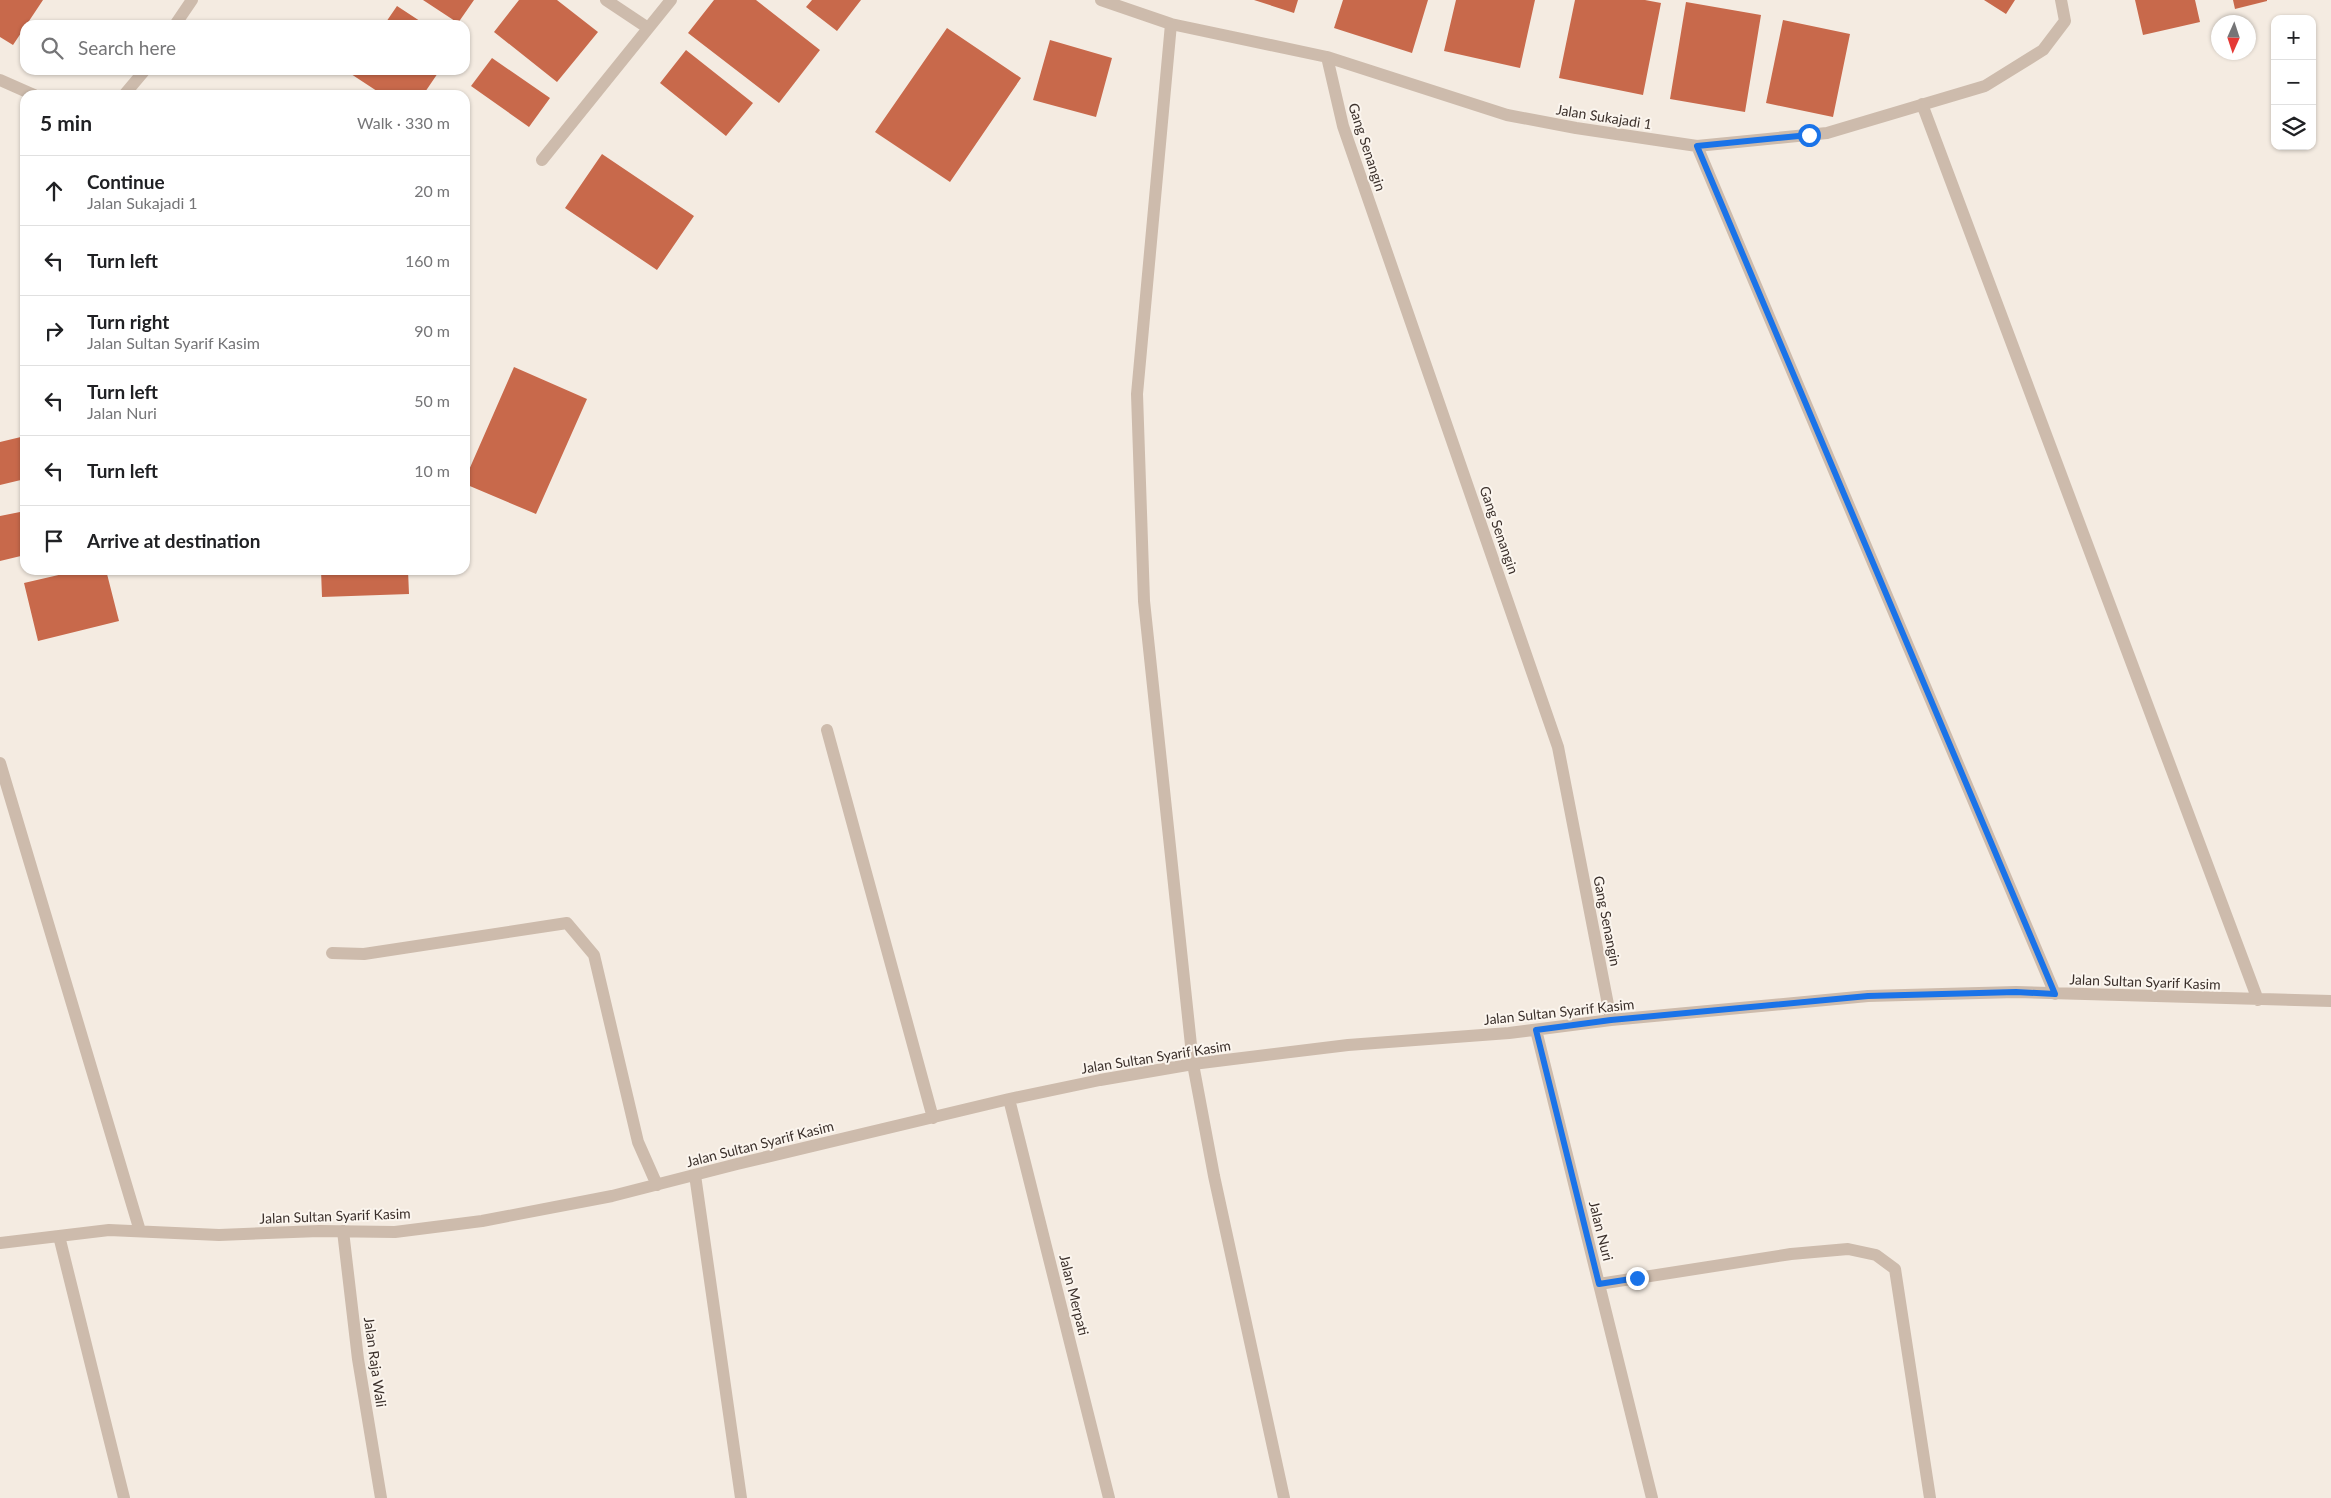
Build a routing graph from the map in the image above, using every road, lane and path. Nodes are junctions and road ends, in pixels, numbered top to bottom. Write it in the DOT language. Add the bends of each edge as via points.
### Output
graph roads {
  1 [pos="192,0"];
  2 [pos="606,0"];
  3 [pos="670,0"];
  4 [pos="1101,0"];
  5 [pos="2061,0"];
  6 [pos="178,20"];
  7 [pos="1171,24"];
  8 [pos="648,28"];
  9 [pos="1327,57"];
  10 [pos="141,75"];
  11 [pos="0,80"];
  12 [pos="23,90"];
  13 [pos="128,90"];
  14 [pos="1922,104"];
  15 [pos="1697,146"];
  16 [pos="542,160"];
  17 [pos="827,730"];
  18 [pos="0,763"];
  19 [pos="332,953"];
  20 [pos="2055,994"];
  21 [pos="2258,1000"];
  22 [pos="2331,1001"];
  23 [pos="1611,1020"];
  24 [pos="1536,1030"];
  25 [pos="1193,1064"];
  26 [pos="1009,1099"];
  27 [pos="933,1118"];
  28 [pos="695,1175"];
  29 [pos="657,1184"];
  30 [pos="140,1231"];
  31 [pos="343,1231"];
  32 [pos="59,1236"];
  33 [pos="0,1243"];
  34 [pos="1599,1284"];
  35 [pos="124,1498"];
  36 [pos="381,1498"];
  37 [pos="741,1498"];
  38 [pos="1109,1498"];
  39 [pos="1284,1498"];
  40 [pos="1652,1498"];
  41 [pos="1930,1498"];
  1 -- 6 [label="street"];
  2 -- 8 [label="street"];
  3 -- 8 [label="street"];
  4 -- 7 [label="street, Jalan Sukajadi 1"];
  5 -- 14 [label="street, Jalan Sukajadi 1" via="2065,21 2043,50 1985,86"];
  7 -- 9 [label="street, Jalan Sukajadi 1"];
  7 -- 25 [label="street" via="1137,394 1144,601"];
  8 -- 16 [label="street"];
  9 -- 15 [label="street, Jalan Sukajadi 1" via="1507,114"];
  9 -- 23 [label="street, Gang Senangin" via="1343,126 1558,746"];
  10 -- 13 [label="street"];
  11 -- 12 [label="street"];
  14 -- 15 [label="street, Jalan Sukajadi 1" via="1827,133"];
  14 -- 21 [label="street"];
  15 -- 20 [label="street"];
  17 -- 27 [label="street"];
  18 -- 30 [label="street"];
  19 -- 29 [label="street" via="364,954 567,923 594,954 638,1142"];
  20 -- 21 [label="street, Jalan Sultan Syarif Kasim"];
  20 -- 23 [label="street, Jalan Sultan Syarif Kasim" via="1868,996"];
  21 -- 22 [label="street, Jalan Sultan Syarif Kasim"];
  23 -- 24 [label="street, Jalan Sultan Syarif Kasim"];
  24 -- 25 [label="street, Jalan Sultan Syarif Kasim" via="1348,1045"];
  24 -- 34 [label="street, Jalan Nuri"];
  25 -- 26 [label="street, Jalan Sultan Syarif Kasim"];
  25 -- 39 [label="street"];
  26 -- 27 [label="street, Jalan Sultan Syarif Kasim"];
  26 -- 38 [label="street, Jalan Merpati"];
  27 -- 28 [label="street, Jalan Sultan Syarif Kasim"];
  28 -- 29 [label="street, Jalan Sultan Syarif Kasim"];
  28 -- 37 [label="street"];
  29 -- 31 [label="street, Jalan Sultan Syarif Kasim" via="482,1221 396,1232"];
  30 -- 31 [label="street, Jalan Sultan Syarif Kasim" via="220,1236"];
  30 -- 32 [label="street, Jalan Sultan Syarif Kasim" via="110,1230"];
  31 -- 36 [label="street, Jalan Raja Wali" via="358,1359"];
  32 -- 33 [label="street, Jalan Sultan Syarif Kasim"];
  32 -- 35 [label="street"];
  34 -- 40 [label="street, Jalan Nuri"];
  34 -- 41 [label="street" via="1791,1254 1848,1249 1876,1255 1895,1269"];
}
